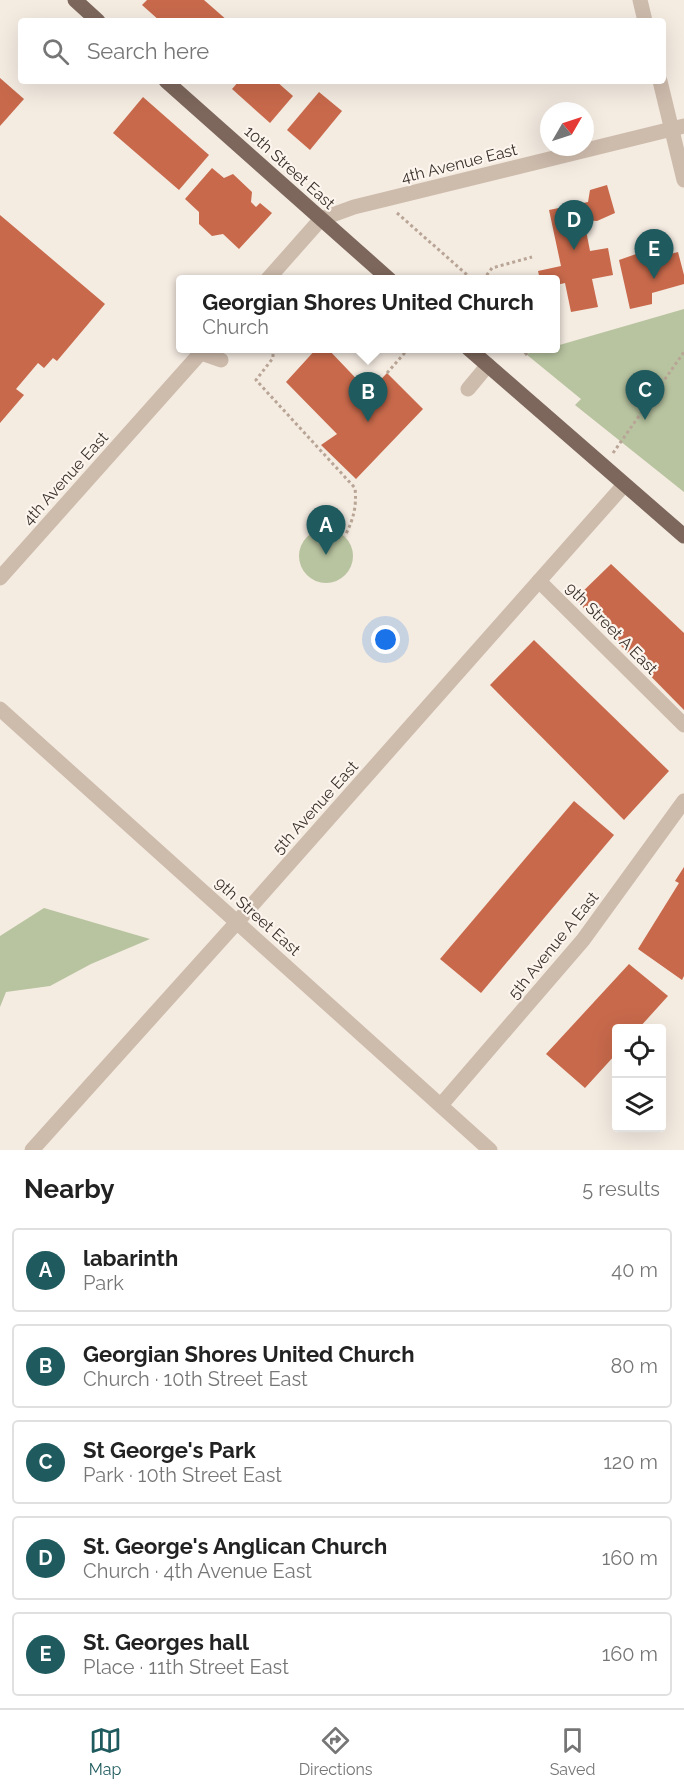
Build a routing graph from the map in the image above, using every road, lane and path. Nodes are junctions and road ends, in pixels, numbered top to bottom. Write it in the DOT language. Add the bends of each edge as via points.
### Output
graph roads {
  1 [pos="75,0"];
  2 [pos="640,0"];
  3 [pos="95,18"];
  4 [pos="644,18"];
  5 [pos="169,84"];
  6 [pos="661,84"];
  7 [pos="678,127"];
  8 [pos="684,180"];
  9 [pos="382,201"];
  10 [pos="321,219"];
  11 [pos="532,257"];
  12 [pos="271,275"];
  13 [pos="385,275"];
  14 [pos="468,275"];
  15 [pos="486,275"];
  16 [pos="684,352"];
  17 [pos="201,353"];
  18 [pos="207,353"];
  19 [pos="273,353"];
  20 [pos="405,353"];
  21 [pos="474,353"];
  22 [pos="525,353"];
  23 [pos="526,354"];
  24 [pos="221,360"];
  25 [pos="488,365"];
  26 [pos="387,374"];
  27 [pos="468,389"];
  28 [pos="601,465"];
  29 [pos="624,485"];
  30 [pos="345,536"];
  31 [pos="684,536"];
  32 [pos="0,578"];
  33 [pos="539,581"];
  34 [pos="0,709"];
  35 [pos="684,725"];
  36 [pos="684,801"];
  37 [pos="237,921"];
  38 [pos="441,1105"];
  39 [pos="32,1150"];
  40 [pos="490,1150"];
  1 -- 3 [label="main road"];
  2 -- 4 [label="street"];
  5 -- 10 [label="main road, 10th Street East"];
  6 -- 7 [label="street"];
  7 -- 8 [label="street"];
  7 -- 9 [label="street, 4th Avenue East"];
  9 -- 10 [label="street, 4th Avenue East"];
  9 -- 14 [label="path"];
  10 -- 12 [label="street, 4th Avenue East"];
  10 -- 13 [label="main road, 10th Street East"];
  11 -- 15 [label="path" via="492,268"];
  16 -- 28 [label="path"];
  17 -- 32 [label="street, 4th Avenue East"];
  18 -- 24 [label="street"];
  19 -- 30 [label="path" via="256,380 355,488 357,504"];
  20 -- 26 [label="path"];
  21 -- 25 [label="main road"];
  22 -- 23 [label="path"];
  25 -- 27 [label="street"];
  25 -- 28 [label="main road"];
  28 -- 29 [label="main road"];
  29 -- 31 [label="main road"];
  29 -- 33 [label="street, 5th Avenue East"];
  33 -- 35 [label="street, 9th Street A East"];
  33 -- 37 [label="street, 5th Avenue East"];
  34 -- 37 [label="street, 9th Street East"];
  36 -- 38 [label="street, 5th Avenue A East" via="583,940"];
  37 -- 38 [label="street, 9th Street East"];
  37 -- 39 [label="street, 5th Avenue East"];
  38 -- 40 [label="street, 9th Street East"];
}
